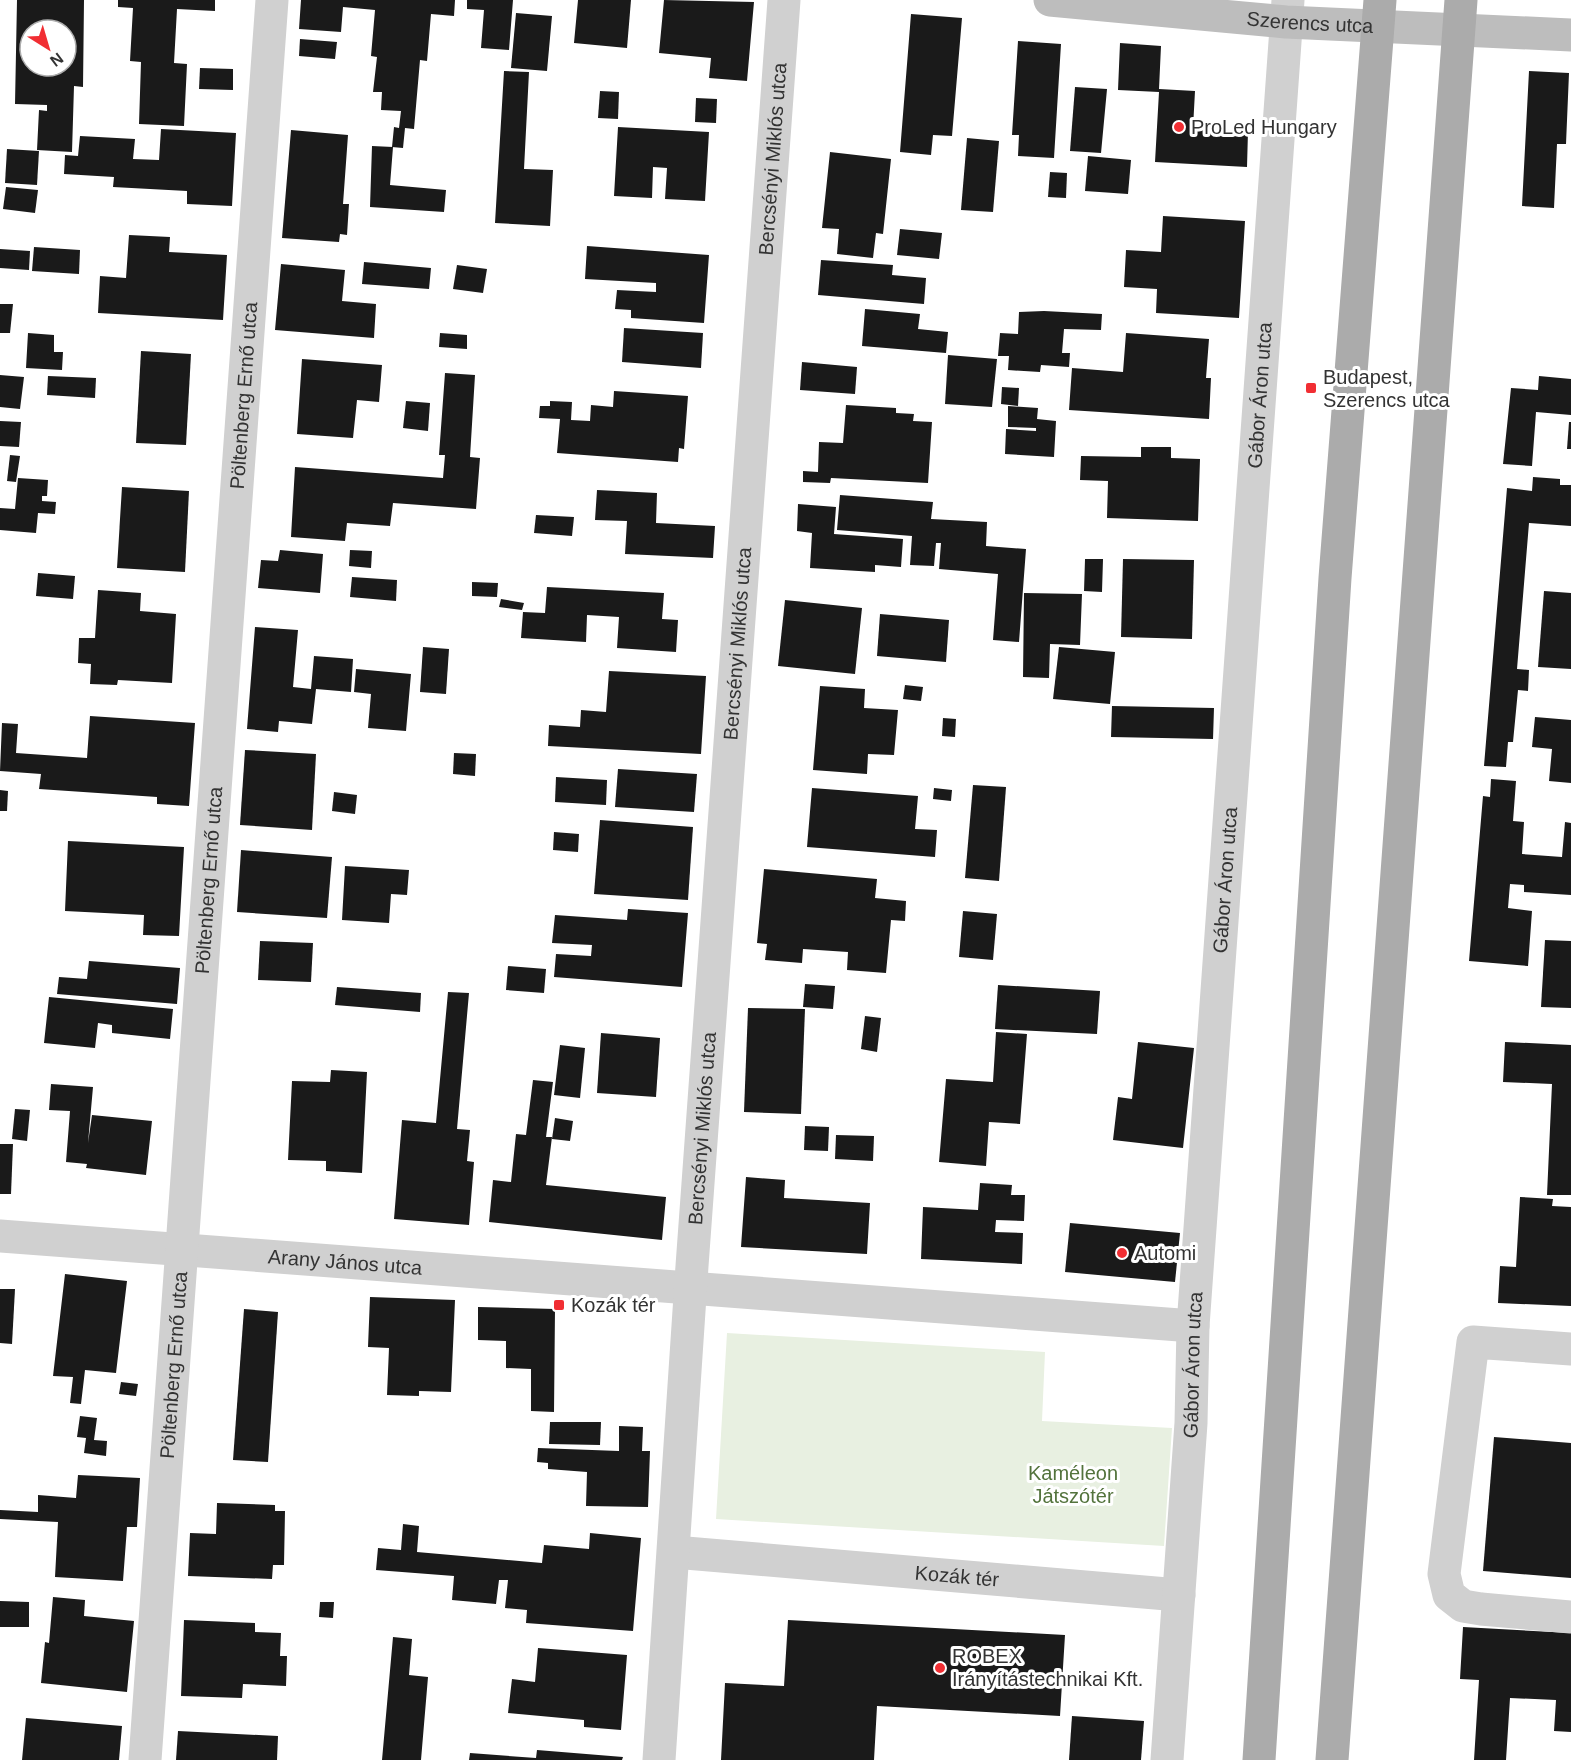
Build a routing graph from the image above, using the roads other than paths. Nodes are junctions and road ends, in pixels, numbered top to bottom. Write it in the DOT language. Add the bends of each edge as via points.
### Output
graph roads {
  1 [pos="272,0"];
  2 [pos="784,0"];
  3 [pos="1050,0"];
  4 [pos="1287,11"];
  5 [pos="1379,14"];
  6 [pos="1460,16"];
  7 [pos="1571,35"];
  8 [pos="0,1236"];
  9 [pos="182,1250"];
  10 [pos="691,1288"];
  11 [pos="1193,1326"];
  12 [pos="1571,1349"];
  13 [pos="674,1552"];
  14 [pos="1179,1595"];
  15 [pos="1571,1617"];
  16 [pos="145,1760"];
  17 [pos="658,1760"];
  18 [pos="1167,1760"];
  19 [pos="1259,1760"];
  20 [pos="1332,1760"];
  1 -- 9 [label="street, Pöltenberg Ernő utca"];
  2 -- 10 [label="street, Bercsényi Miklós utca"];
  3 -- 4 [label="street, Szerencs utca"];
  4 -- 5 [label="street, Szerencs utca"];
  4 -- 11 [label="street, Gábor Áron utca"];
  5 -- 6 [label="street, Szerencs utca"];
  5 -- 19 [label="main road" via="1335,578"];
  6 -- 7 [label="street, Szerencs utca" via="1521,31"];
  6 -- 20 [label="main road"];
  8 -- 9 [label="street, Arany János utca"];
  9 -- 10 [label="street, Arany János utca"];
  9 -- 16 [label="street, Pöltenberg Ernő utca"];
  10 -- 11 [label="street"];
  10 -- 13 [label="street"];
  11 -- 14 [label="street, Gábor Áron utca" via="1191,1423"];
  12 -- 15 [label="street" via="1473,1342 1444,1574 1449,1594 1463,1606"];
  13 -- 14 [label="street, Kozák tér"];
  13 -- 17 [label="street"];
  14 -- 18 [label="street, Gábor Áron utca"];
}
